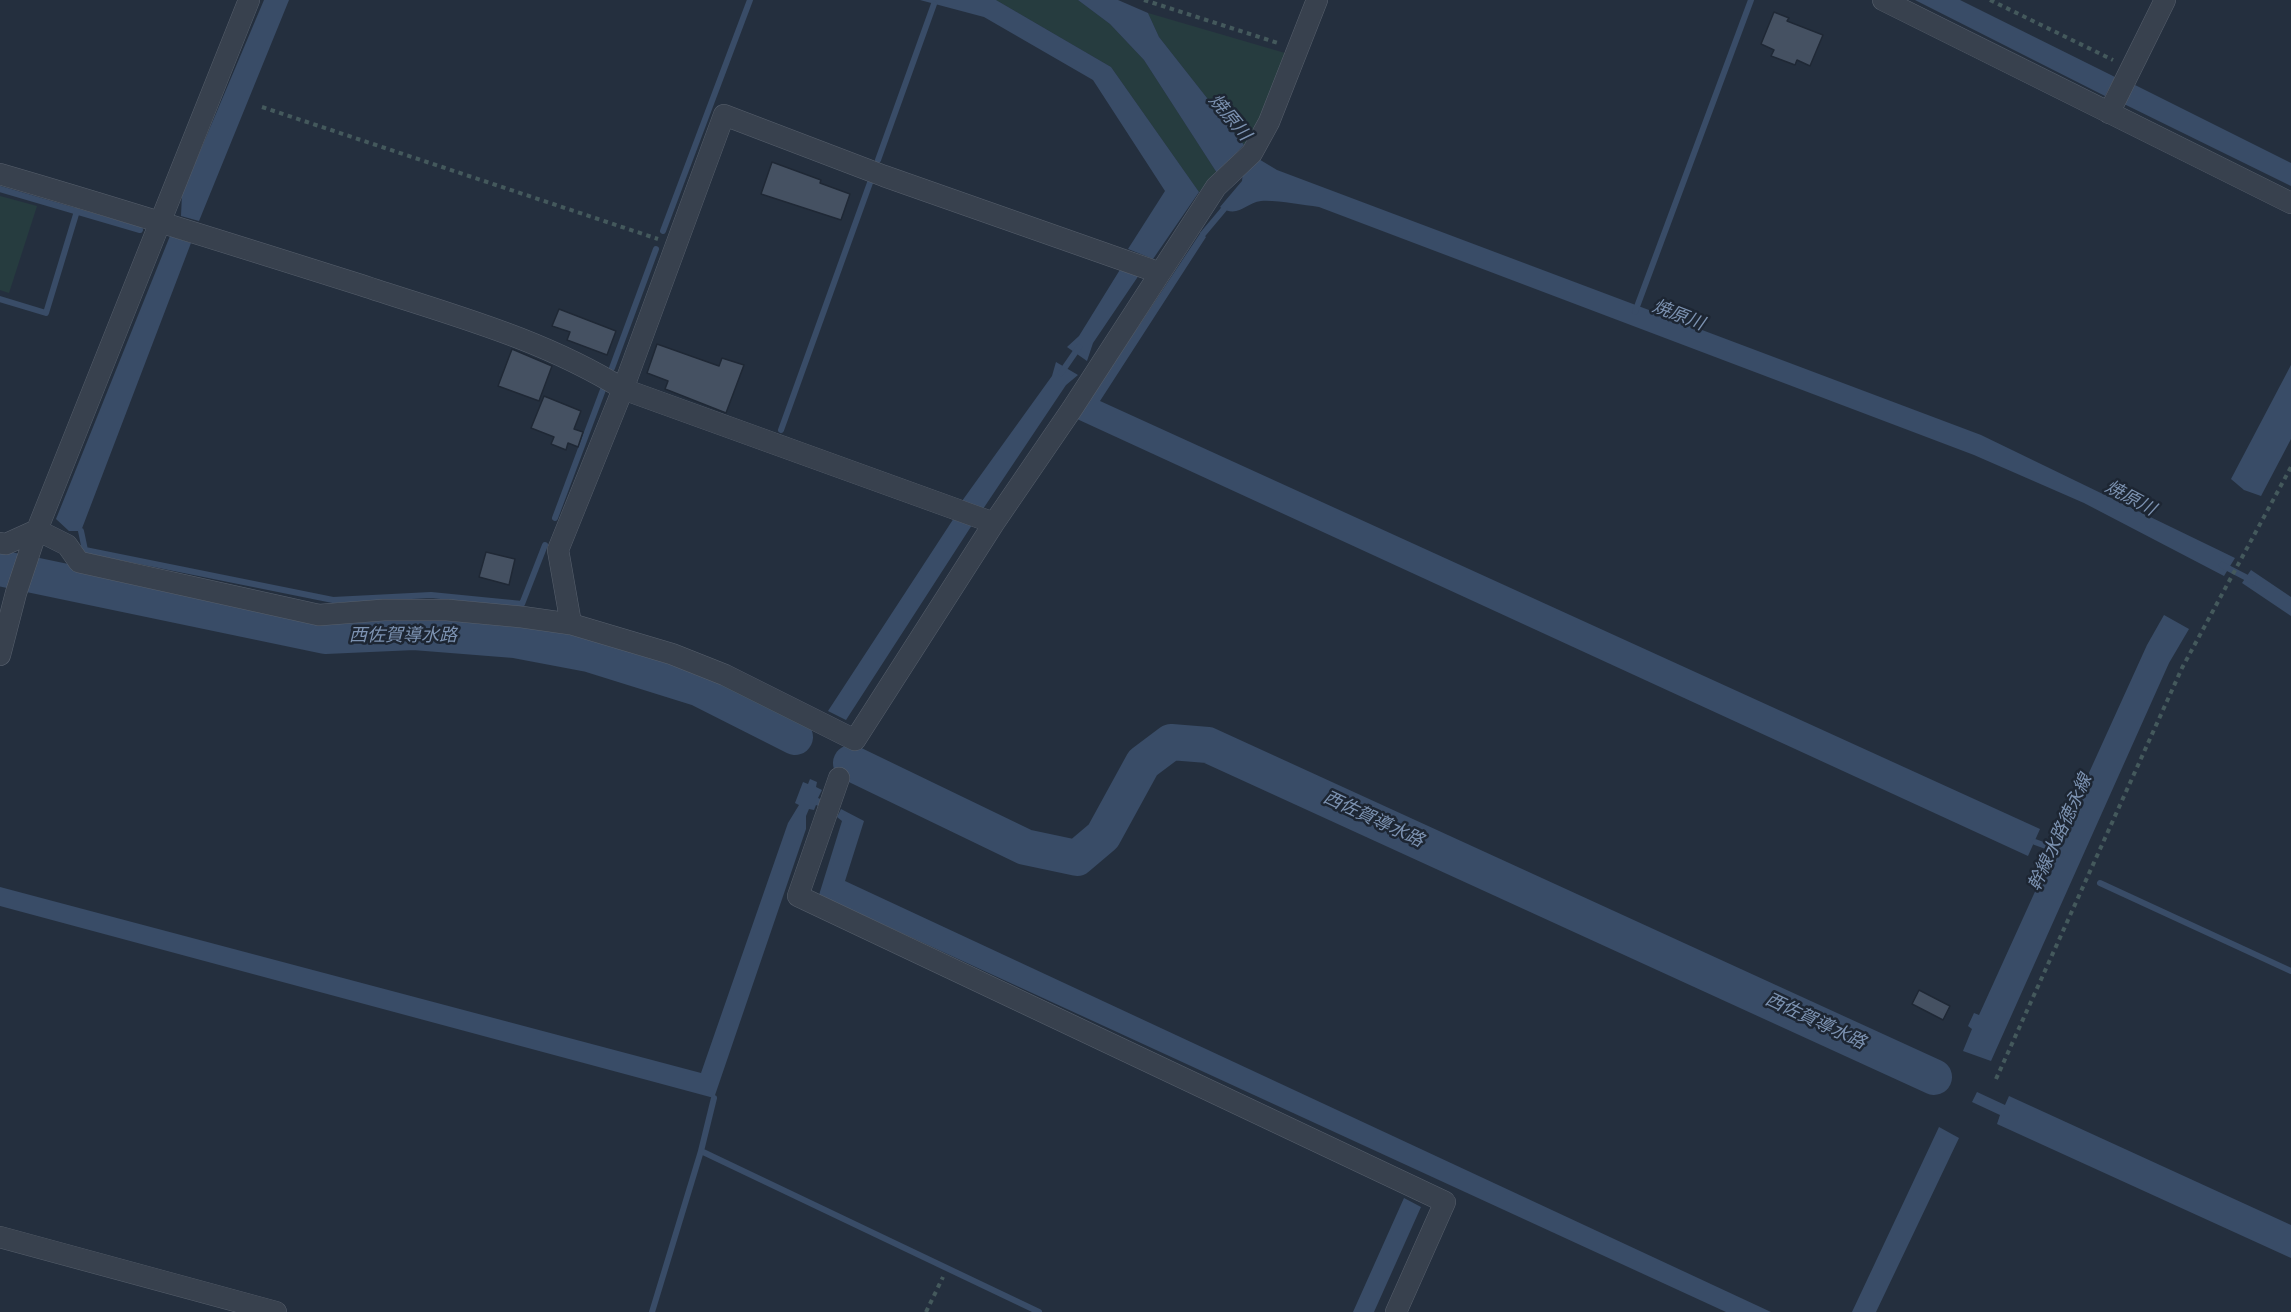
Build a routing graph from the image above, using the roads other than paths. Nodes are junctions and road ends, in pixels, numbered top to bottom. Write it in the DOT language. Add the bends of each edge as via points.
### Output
graph roads {
  1 [pos="249,0"];
  2 [pos="1317,0"];
  3 [pos="1883,0"];
  4 [pos="2165,0"];
  5 [pos="2109,112"];
  6 [pos="0,174"];
  7 [pos="2291,203"];
  8 [pos="176,226"];
  9 [pos="1143,267"];
  10 [pos="622,389"];
  11 [pos="977,518"];
  12 [pos="37,530"];
  13 [pos="0,543"];
  14 [pos="571,624"];
  15 [pos="0,655"];
  16 [pos="839,778"];
  17 [pos="0,1238"];
  18 [pos="276,1312"];
  19 [pos="1396,1312"];
  1 -- 8 [label="street"];
  2 -- 9 [label="street" via="1269,122 1246,159"];
  3 -- 5 [label="street"];
  4 -- 5 [label="street"];
  5 -- 7 [label="street"];
  6 -- 8 [label="street"];
  8 -- 10 [label="street" via="520,337"];
  8 -- 12 [label="street"];
  9 -- 10 [label="street" via="724,115"];
  9 -- 11 [label="street" via="1072,409"];
  10 -- 11 [label="street"];
  10 -- 14 [label="street" via="558,550"];
  11 -- 14 [label="street" via="855,740 725,675 672,654"];
  12 -- 13 [label="street"];
  12 -- 14 [label="street" via="67,545 79,562 319,615 447,610"];
  12 -- 15 [label="street"];
  16 -- 19 [label="street" via="798,896 1445,1202"];
  17 -- 18 [label="street"];
}
